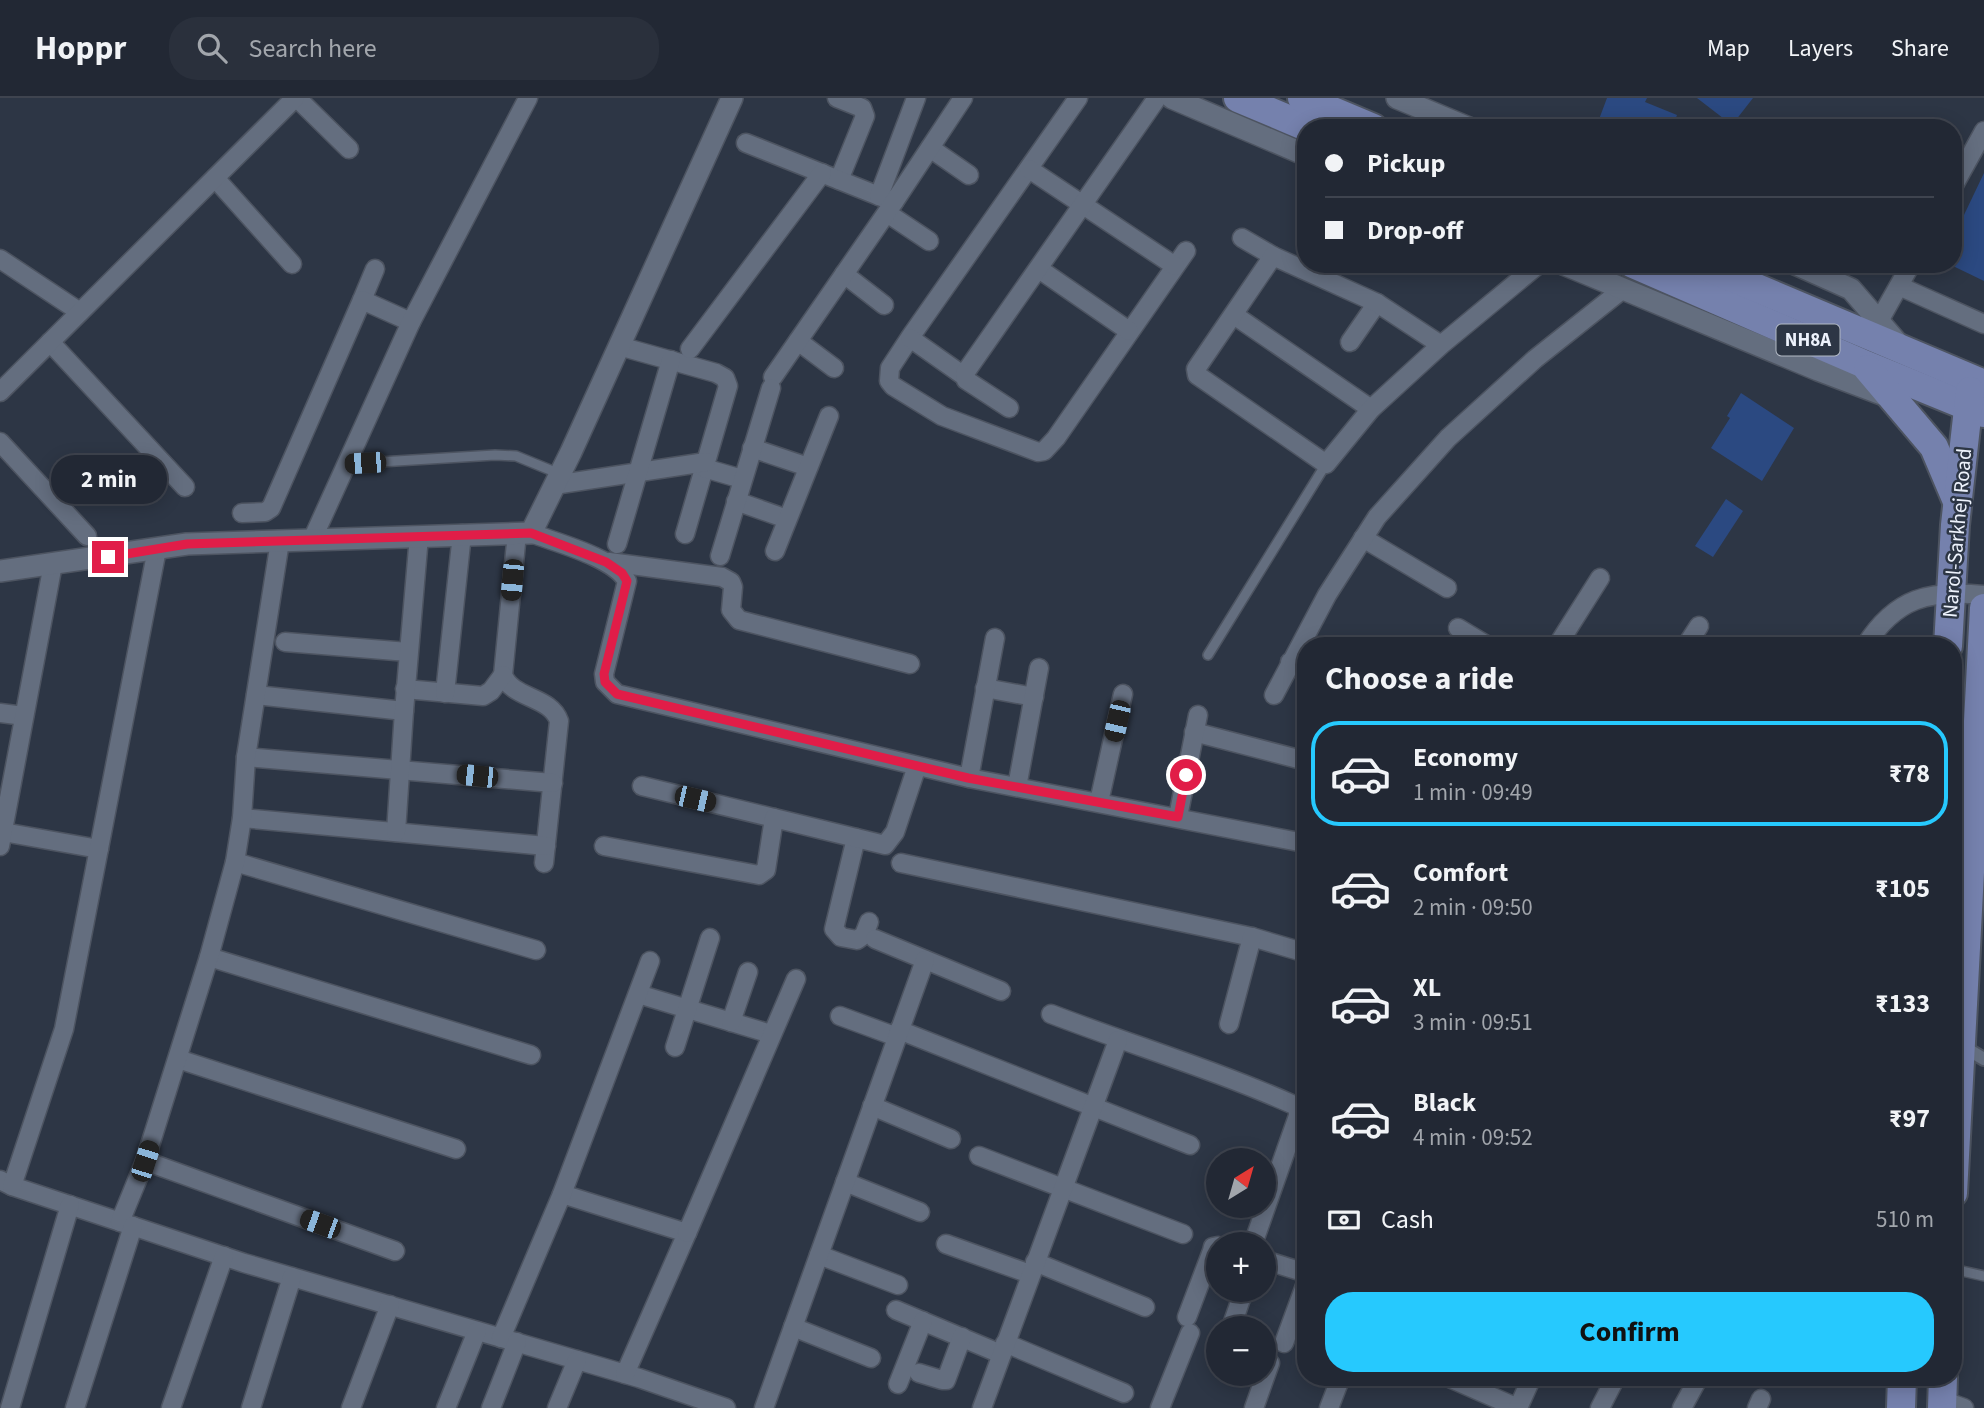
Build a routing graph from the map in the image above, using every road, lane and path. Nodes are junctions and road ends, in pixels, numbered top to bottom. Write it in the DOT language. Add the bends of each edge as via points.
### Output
graph roads {
  1 [pos="296,98"];
  2 [pos="528,98"];
  3 [pos="732,98"];
  4 [pos="837,98"];
  5 [pos="916,98"];
  6 [pos="962,98"];
  7 [pos="1078,98"];
  8 [pos="1157,98"];
  9 [pos="1172,98"];
  10 [pos="1238,98"];
  11 [pos="1302,98"];
  12 [pos="1397,98"];
  13 [pos="1352,119"];
  14 [pos="1447,119"];
  15 [pos="1297,123"];
  16 [pos="1981,141"];
  17 [pos="746,143"];
  18 [pos="930,148"];
  19 [pos="349,149"];
  20 [pos="1297,151"];
  21 [pos="1029,169"];
  22 [pos="1962,172"];
  23 [pos="970,175"];
  24 [pos="830,177"];
  25 [pos="215,178"];
  26 [pos="887,204"];
  27 [pos="1083,204"];
  28 [pos="1242,238"];
  29 [pos="929,241"];
  30 [pos="1186,251"];
  31 [pos="1273,256"];
  32 [pos="0,259"];
  33 [pos="292,264"];
  34 [pos="1175,266"];
  35 [pos="1297,267"];
  36 [pos="375,269"];
  37 [pos="1039,269"];
  38 [pos="1311,273"];
  39 [pos="1528,273"];
  40 [pos="1608,273"];
  41 [pos="1721,273"];
  42 [pos="1815,273"];
  43 [pos="1906,273"];
  44 [pos="844,274"];
  45 [pos="1628,277"];
  46 [pos="1899,286"];
  47 [pos="362,300"];
  48 [pos="1377,303"];
  49 [pos="884,305"];
  50 [pos="79,312"];
  51 [pos="1234,315"];
  52 [pos="1879,321"];
  53 [pos="411,322"];
  54 [pos="1984,324"];
  55 [pos="1129,331"];
  56 [pos="910,338"];
  57 [pos="798,341"];
  58 [pos="50,342"];
  59 [pos="1350,342"];
  60 [pos="1441,345"];
  61 [pos="619,346"];
  62 [pos="690,349"];
  63 [pos="1903,350"];
  64 [pos="671,360"];
  65 [pos="1864,364"];
  66 [pos="834,368"];
  67 [pos="964,376"];
  68 [pos="1978,381"];
  69 [pos="0,392"];
  70 [pos="1894,398"];
  71 [pos="1009,408"];
  72 [pos="1371,409"];
  73 [pos="1976,410"];
  74 [pos="829,416"];
  75 [pos="0,442"];
  76 [pos="752,449"];
  77 [pos="346,464"];
  78 [pos="1326,464"];
  79 [pos="705,465"];
  80 [pos="808,467"];
  81 [pos="638,472"];
  82 [pos="742,479"];
  83 [pos="557,480"];
  84 [pos="185,487"];
  85 [pos="736,501"];
  86 [pos="1957,502"];
  87 [pos="242,513"];
  88 [pos="787,519"];
  89 [pos="524,533"];
  90 [pos="462,534"];
  91 [pos="685,534"];
  92 [pos="87,536"];
  93 [pos="419,536"];
  94 [pos="1363,538"];
  95 [pos="312,540"];
  96 [pos="280,541"];
  97 [pos="617,544"];
  98 [pos="157,549"];
  99 [pos="775,551"];
  100 [pos="720,556"];
  101 [pos="606,562"];
  102 [pos="53,564"];
  103 [pos="0,571"];
  104 [pos="1600,578"];
  105 [pos="1447,588"];
  106 [pos="1951,592"];
  107 [pos="1984,595"];
  108 [pos="1984,608"];
  109 [pos="1699,626"];
  110 [pos="1458,628"];
  111 [pos="1310,637"];
  112 [pos="1473,637"];
  113 [pos="1564,637"];
  114 [pos="1692,637"];
  115 [pos="1871,637"];
  116 [pos="1948,637"];
  117 [pos="995,638"];
  118 [pos="285,642"];
  119 [pos="408,652"];
  120 [pos="1208,655"];
  121 [pos="910,664"];
  122 [pos="1297,667"];
  123 [pos="1039,668"];
  124 [pos="503,675"];
  125 [pos="985,688"];
  126 [pos="405,689"];
  127 [pos="445,693"];
  128 [pos="1123,694"];
  129 [pos="256,695"];
  130 [pos="1274,695"];
  131 [pos="1034,697"];
  132 [pos="404,710"];
  133 [pos="0,713"];
  134 [pos="24,716"];
  135 [pos="247,757"];
  136 [pos="1297,758"];
  137 [pos="917,766"];
  138 [pos="401,769"];
  139 [pos="968,778"];
  140 [pos="554,783"];
  141 [pos="642,786"];
  142 [pos="1017,787"];
  143 [pos="1980,790"];
  144 [pos="1099,802"];
  145 [pos="1178,817"];
  146 [pos="242,818"];
  147 [pos="774,818"];
  148 [pos="396,832"];
  149 [pos="856,838"];
  150 [pos="1,839"];
  151 [pos="1297,842"];
  152 [pos="604,846"];
  153 [pos="99,849"];
  154 [pos="235,862"];
  155 [pos="901,863"];
  156 [pos="1252,937"];
  157 [pos="710,938"];
  158 [pos="536,950"];
  159 [pos="1297,950"];
  160 [pos="209,957"];
  161 [pos="925,960"];
  162 [pos="650,961"];
  163 [pos="748,972"];
  164 [pos="796,979"];
  165 [pos="1001,991"];
  166 [pos="638,994"];
  167 [pos="688,1009"];
  168 [pos="1051,1014"];
  169 [pos="840,1016"];
  170 [pos="731,1022"];
  171 [pos="1229,1024"];
  172 [pos="771,1034"];
  173 [pos="898,1034"];
  174 [pos="1118,1040"];
  175 [pos="1965,1040"];
  176 [pos="675,1047"];
  177 [pos="531,1055"];
  178 [pos="178,1059"];
  179 [pos="1962,1078"];
  180 [pos="872,1107"];
  181 [pos="1093,1107"];
  182 [pos="1297,1108"];
  183 [pos="1297,1119"];
  184 [pos="951,1139"];
  185 [pos="1190,1145"];
  186 [pos="456,1149"];
  187 [pos="979,1156"];
  188 [pos="145,1161"];
  189 [pos="845,1182"];
  190 [pos="6,1183"];
  191 [pos="1062,1187"];
  192 [pos="562,1194"];
  193 [pos="70,1205"];
  194 [pos="920,1212"];
  195 [pos="127,1224"];
  196 [pos="1256,1232"];
  197 [pos="687,1233"];
  198 [pos="1183,1234"];
  199 [pos="946,1244"];
  200 [pos="395,1251"];
  201 [pos="819,1255"];
  202 [pos="224,1256"];
  203 [pos="1276,1264"];
  204 [pos="1033,1268"];
  205 [pos="1206,1270"];
  206 [pos="1297,1270"];
  207 [pos="1962,1271"];
  208 [pos="1984,1276"];
  209 [pos="292,1277"];
  210 [pos="898,1285"];
  211 [pos="390,1305"];
  212 [pos="1145,1307"];
  213 [pos="1297,1308"];
  214 [pos="896,1310"];
  215 [pos="923,1321"];
  216 [pos="793,1326"];
  217 [pos="477,1331"];
  218 [pos="962,1337"];
  219 [pos="509,1340"];
  220 [pos="1284,1343"];
  221 [pos="1003,1348"];
  222 [pos="871,1358"];
  223 [pos="577,1360"];
  224 [pos="919,1373"];
  225 [pos="625,1374"];
  226 [pos="898,1384"];
  227 [pos="1262,1386"];
  228 [pos="1338,1386"];
  229 [pos="1468,1386"];
  230 [pos="1528,1386"];
  231 [pos="1611,1386"];
  232 [pos="1694,1386"];
  233 [pos="1901,1386"];
  234 [pos="1124,1393"];
  235 [pos="1333,1407"];
  236 [pos="10,1408"];
  237 [pos="75,1408"];
  238 [pos="172,1408"];
  239 [pos="251,1408"];
  240 [pos="351,1408"];
  241 [pos="446,1408"];
  242 [pos="491,1408"];
  243 [pos="557,1408"];
  244 [pos="726,1408"];
  245 [pos="764,1408"];
  246 [pos="982,1408"];
  247 [pos="1160,1408"];
  248 [pos="1254,1408"];
  249 [pos="1518,1408"];
  250 [pos="1600,1408"];
  251 [pos="1682,1408"];
  252 [pos="1900,1408"];
  1 -- 19 [label="street"];
  1 -- 25 [label="street"];
  2 -- 53 [label="street"];
  3 -- 61 [label="street"];
  4 -- 24 [label="street" via="862,108 865,116"];
  5 -- 26 [label="street"];
  6 -- 18 [label="street"];
  7 -- 21 [label="street"];
  8 -- 27 [label="street"];
  9 -- 20 [label="street"];
  10 -- 15 [label="main road"];
  11 -- 13 [label="main road"];
  12 -- 14 [label="street"];
  16 -- 22 [label="street"];
  17 -- 24 [label="street"];
  18 -- 23 [label="street"];
  18 -- 26 [label="street"];
  21 -- 27 [label="street"];
  21 -- 56 [label="street"];
  24 -- 26 [label="street"];
  24 -- 62 [label="street"];
  25 -- 33 [label="street"];
  25 -- 50 [label="street"];
  26 -- 29 [label="street"];
  26 -- 44 [label="street"];
  27 -- 34 [label="street"];
  27 -- 37 [label="street"];
  28 -- 31 [label="street"];
  30 -- 34 [label="street"];
  31 -- 35 [label="street"];
  31 -- 51 [label="street"];
  32 -- 50 [label="street"];
  34 -- 55 [label="street"];
  36 -- 47 [label="street"];
  37 -- 55 [label="street"];
  37 -- 67 [label="street"];
  38 -- 48 [label="street"];
  39 -- 60 [label="street"];
  40 -- 45 [label="street"];
  41 -- 63 [label="main road, NH8A"];
  42 -- 52 [label="street" via="1851,289"];
  43 -- 46 [label="street"];
  44 -- 49 [label="street"];
  44 -- 57 [label="street"];
  45 -- 65 [label="main road, NH8A"];
  45 -- 70 [label="street" via="1806,365"];
  45 -- 94 [label="street" via="1448,438"];
  46 -- 52 [label="street"];
  46 -- 54 [label="street"];
  47 -- 53 [label="street"];
  47 -- 87 [label="street" via="271,508"];
  48 -- 59 [label="street"];
  48 -- 60 [label="street"];
  50 -- 58 [label="street"];
  51 -- 72 [label="street"];
  51 -- 78 [label="street" via="1196,375"];
  52 -- 63 [label="street"];
  53 -- 77 [label="street"];
  55 -- 56 [label="street" via="1056,438 1038,452 942,416 893,386 890,368"];
  56 -- 67 [label="street"];
  57 -- 66 [label="street"];
  57 -- 76 [label="street" via="772,383"];
  58 -- 69 [label="street"];
  58 -- 84 [label="street"];
  60 -- 72 [label="street"];
  61 -- 64 [label="street"];
  61 -- 83 [label="street"];
  63 -- 68 [label="main road, NH8A"];
  64 -- 79 [label="street" via="716,373 728,386"];
  64 -- 81 [label="street"];
  65 -- 70 [label="main road"];
  65 -- 73 [label="main road, NH8A"];
  67 -- 71 [label="street"];
  68 -- 73 [label="main road, Narol-Sarkhej Road"];
  70 -- 86 [label="main road" via="1934,447"];
  72 -- 78 [label="street"];
  73 -- 86 [label="main road, Narol-Sarkhej Road"];
  74 -- 80 [label="street"];
  75 -- 92 [label="street"];
  76 -- 80 [label="street"];
  76 -- 82 [label="street"];
  77 -- 83 [label="lane" via="516,456 534,462"];
  77 -- 95 [label="street"];
  78 -- 120 [label="lane"];
  79 -- 81 [label="street"];
  79 -- 82 [label="street"];
  79 -- 91 [label="street"];
  80 -- 88 [label="street"];
  81 -- 83 [label="street"];
  81 -- 97 [label="street"];
  82 -- 85 [label="street"];
  83 -- 89 [label="street"];
  85 -- 88 [label="street"];
  85 -- 100 [label="street"];
  86 -- 106 [label="main road, Narol-Sarkhej Road"];
  88 -- 99 [label="street"];
  89 -- 90 [label="street"];
  89 -- 101 [label="street"];
  89 -- 124 [label="street"];
  90 -- 93 [label="street"];
  90 -- 127 [label="street"];
  93 -- 95 [label="street"];
  93 -- 119 [label="street"];
  94 -- 105 [label="street"];
  94 -- 111 [label="street" via="1327,595"];
  95 -- 96 [label="street"];
  96 -- 98 [label="street"];
  96 -- 129 [label="street"];
  98 -- 102 [label="street"];
  98 -- 153 [label="street"];
  101 -- 121 [label="street" via="722,577 733,587 731,610 739,620"];
  101 -- 137 [label="street" via="627,581 604,674 605,682 617,694"];
  102 -- 103 [label="street"];
  102 -- 134 [label="street"];
  104 -- 113 [label="street"];
  106 -- 107 [label="street"];
  106 -- 115 [label="street" via="1928,596 1894,612"];
  106 -- 116 [label="main road, Narol-Sarkhej Road"];
  108 -- 143 [label="main road, Narol-Sarkhej Road"];
  109 -- 114 [label="street"];
  110 -- 112 [label="street"];
  117 -- 125 [label="street"];
  118 -- 119 [label="street"];
  119 -- 126 [label="street"];
  122 -- 130 [label="street"];
  123 -- 131 [label="street"];
  124 -- 127 [label="street" via="483,696"];
  124 -- 140 [label="street" via="510,687 557,715"];
  125 -- 131 [label="street"];
  125 -- 139 [label="street"];
  126 -- 127 [label="street"];
  126 -- 132 [label="street"];
  128 -- 144 [label="street"];
  129 -- 132 [label="street"];
  129 -- 135 [label="street"];
  131 -- 142 [label="street"];
  132 -- 138 [label="street"];
  133 -- 134 [label="street"];
  134 -- 150 [label="street"];
  135 -- 138 [label="street"];
  135 -- 146 [label="street"];
  136 -- 145 [label="street" via="1196,724"];
  137 -- 139 [label="street"];
  137 -- 149 [label="street" via="891,840 885,845"];
  138 -- 140 [label="street"];
  138 -- 148 [label="street"];
  139 -- 142 [label="street"];
  140 -- 148 [label="street" via="545,855"];
  141 -- 147 [label="street"];
  142 -- 144 [label="street"];
  143 -- 175 [label="main road, Narol-Sarkhej Road"];
  144 -- 145 [label="street"];
  145 -- 151 [label="street"];
  146 -- 148 [label="street"];
  146 -- 154 [label="street"];
  147 -- 149 [label="street"];
  147 -- 152 [label="street" via="766,870 759,875"];
  149 -- 161 [label="street" via="834,929 841,937 857,940 872,930"];
  150 -- 153 [label="street"];
  153 -- 190 [label="street" via="64,1029"];
  154 -- 158 [label="street"];
  154 -- 160 [label="street"];
  155 -- 156 [label="street"];
  156 -- 159 [label="street"];
  156 -- 171 [label="street"];
  157 -- 167 [label="street"];
  160 -- 177 [label="street"];
  160 -- 178 [label="street"];
  161 -- 165 [label="street"];
  161 -- 173 [label="street"];
  162 -- 166 [label="street"];
  163 -- 170 [label="street"];
  164 -- 172 [label="street"];
  166 -- 167 [label="street"];
  166 -- 192 [label="street"];
  167 -- 170 [label="street"];
  167 -- 176 [label="street"];
  168 -- 174 [label="street"];
  169 -- 173 [label="street"];
  170 -- 172 [label="street"];
  172 -- 197 [label="street"];
  173 -- 180 [label="street"];
  173 -- 181 [label="street"];
  174 -- 181 [label="street"];
  174 -- 182 [label="street" via="1248,1084"];
  175 -- 179 [label="main road, Narol-Sarkhej Road"];
  178 -- 186 [label="street"];
  178 -- 188 [label="street"];
  180 -- 184 [label="street"];
  180 -- 189 [label="street"];
  181 -- 185 [label="street"];
  181 -- 191 [label="street"];
  183 -- 196 [label="street"];
  187 -- 191 [label="street"];
  188 -- 195 [label="street"];
  188 -- 200 [label="street"];
  189 -- 194 [label="street"];
  189 -- 201 [label="street"];
  190 -- 193 [label="street"];
  191 -- 198 [label="street"];
  191 -- 204 [label="street"];
  192 -- 197 [label="street"];
  192 -- 219 [label="street"];
  193 -- 195 [label="street"];
  193 -- 236 [label="street"];
  195 -- 202 [label="street"];
  195 -- 237 [label="street"];
  197 -- 225 [label="street"];
  199 -- 204 [label="street"];
  201 -- 210 [label="street"];
  201 -- 216 [label="street"];
  202 -- 209 [label="street"];
  202 -- 238 [label="street"];
  203 -- 206 [label="street"];
  204 -- 212 [label="street"];
  204 -- 221 [label="street"];
  205 -- 247 [label="street"];
  207 -- 208 [label="lane"];
  209 -- 211 [label="street"];
  209 -- 239 [label="street"];
  211 -- 217 [label="street"];
  211 -- 240 [label="street"];
  213 -- 220 [label="street"];
  214 -- 215 [label="street"];
  215 -- 218 [label="street"];
  215 -- 226 [label="street"];
  216 -- 222 [label="street"];
  216 -- 245 [label="street"];
  217 -- 219 [label="street"];
  217 -- 241 [label="street"];
  218 -- 221 [label="street"];
  218 -- 224 [label="street" via="946,1380"];
  219 -- 223 [label="street"];
  219 -- 242 [label="street"];
  221 -- 234 [label="street"];
  221 -- 246 [label="street"];
  223 -- 225 [label="street"];
  223 -- 243 [label="street"];
  225 -- 244 [label="street"];
  227 -- 248 [label="street"];
  228 -- 235 [label="street"];
  229 -- 249 [label="street"];
  230 -- 249 [label="street"];
  231 -- 250 [label="street"];
  232 -- 251 [label="street"];
  233 -- 252 [label="main road"];
}
